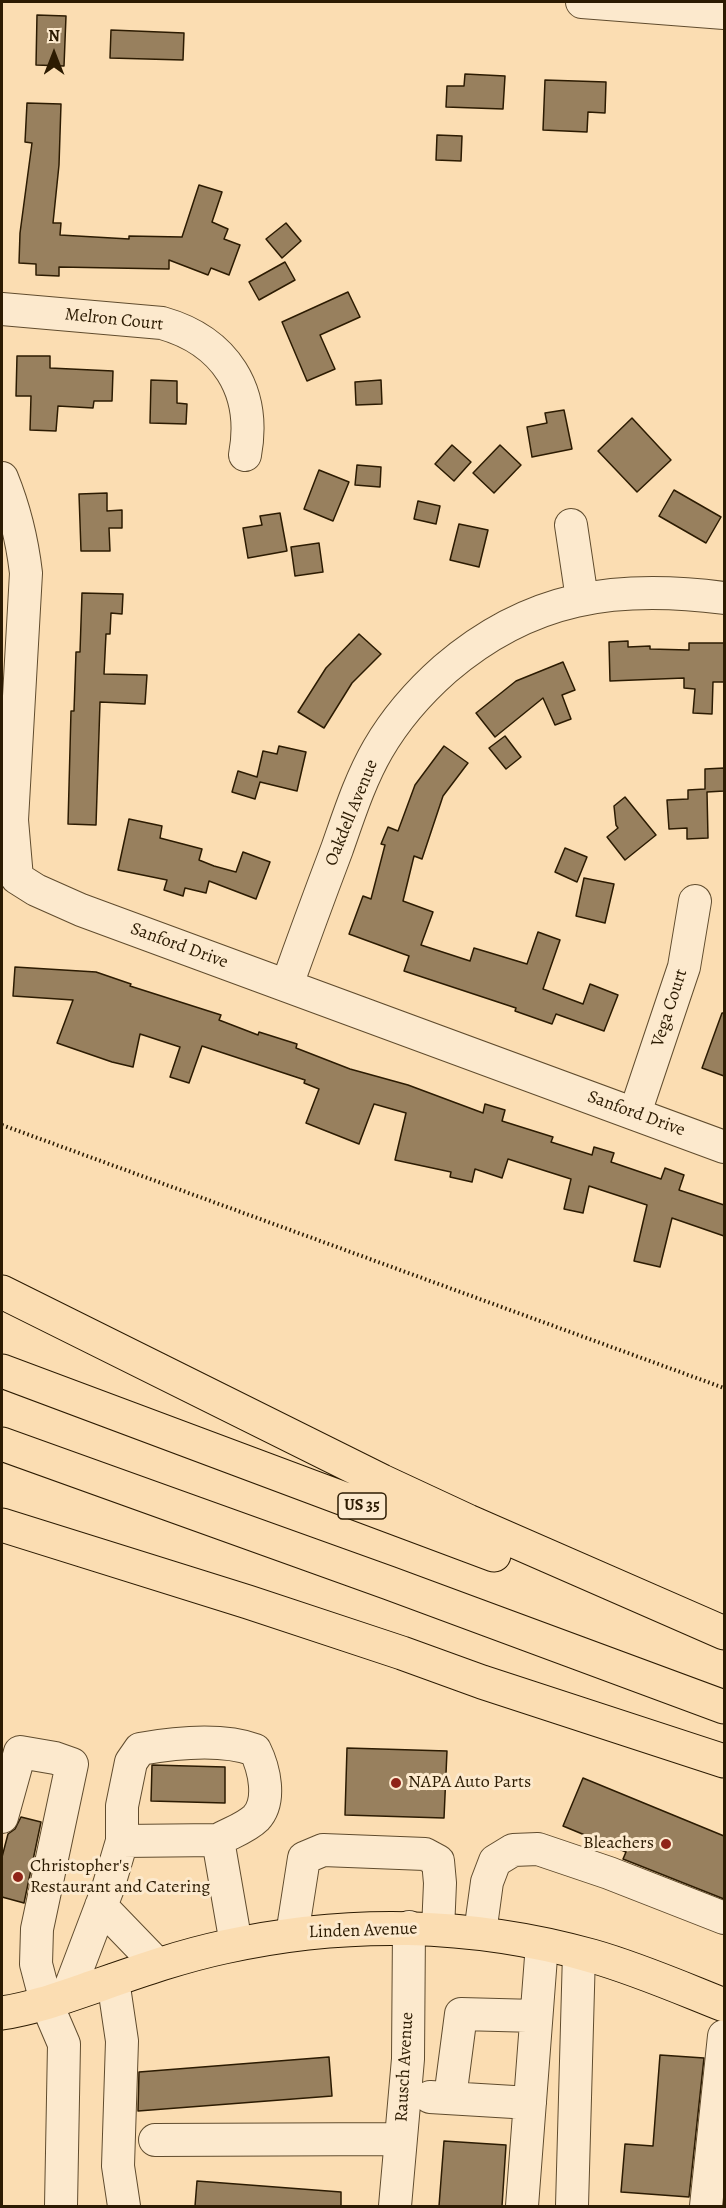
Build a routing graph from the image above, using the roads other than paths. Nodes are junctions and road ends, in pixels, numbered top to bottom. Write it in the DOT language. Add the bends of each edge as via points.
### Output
graph roads {
  1 [pos="582,2"];
  2 [pos="724,13"];
  3 [pos="2,309"];
  4 [pos="245,455"];
  5 [pos="2,478"];
  6 [pos="571,525"];
  7 [pos="724,598"];
  8 [pos="582,599"];
  9 [pos="695,901"];
  10 [pos="287,985"];
  11 [pos="635,1113"];
  12 [pos="724,1147"];
  13 [pos="2,1292"];
  14 [pos="2,1371"];
  15 [pos="2,1444"];
  16 [pos="2,1525"];
  17 [pos="724,1633"];
  18 [pos="724,1638"];
  19 [pos="724,1707"];
  20 [pos="724,1761"];
  21 [pos="2,1817"];
  22 [pos="218,1840"];
  23 [pos="122,1841"];
  24 [pos="101,1906"];
  25 [pos="724,1918"];
  26 [pos="423,1928"];
  27 [pos="480,1933"];
  28 [pos="292,1935"];
  29 [pos="236,1944"];
  30 [pos="542,1944"];
  31 [pos="579,1953"];
  32 [pos="157,1964"];
  33 [pos="113,1980"];
  34 [pos="57,1999"];
  35 [pos="724,2006"];
  36 [pos="2,2013"];
  37 [pos="536,2016"];
  38 [pos="724,2036"];
  39 [pos="405,2095"];
  40 [pos="450,2098"];
  41 [pos="530,2103"];
  42 [pos="401,2139"];
  43 [pos="155,2140"];
  44 [pos="61,2206"];
  45 [pos="124,2206"];
  46 [pos="395,2206"];
  47 [pos="522,2206"];
  48 [pos="572,2206"];
  49 [pos="706,2206"];
  1 -- 2 [label="street"];
  3 -- 4 [label="street, Melron Court" via="162,323 202,340 219,354 241,391 246,412"];
  5 -- 10 [label="street, Sanford Drive" via="20,529 26,573 12,820 17,878 81,910"];
  6 -- 8 [label="street"];
  7 -- 8 [label="street, Oakdell Avenue" via="631,592"];
  8 -- 10 [label="street, Oakdell Avenue" via="549,607 465,652 400,716 361,783"];
  9 -- 11 [label="street, Vega Court" via="684,967"];
  10 -- 11 [label="street, Sanford Drive"];
  11 -- 12 [label="street, Sanford Drive"];
  13 -- 17 [label="main road" via="382,1481"];
  14 -- 18 [label="main road, US 35"];
  15 -- 19 [label="main road"];
  16 -- 20 [label="main road" via="248,1602"];
  21 -- 34 [label="street" via="20,1752 72,1764 37,1929 36,1964"];
  22 -- 23 [label="street"];
  22 -- 23 [label="street" via="256,1818 261,1810 265,1778 262,1764 255,1750 242,1745 165,1744 140,1749 131,1762 122,1806"];
  22 -- 29 [label="street"];
  23 -- 24 [label="street"];
  24 -- 32 [label="street"];
  24 -- 34 [label="street"];
  25 -- 27 [label="street" via="538,1849 513,1850 495,1861 487,1882"];
  26 -- 27 [label="main road, Linden Avenue"];
  26 -- 28 [label="main road, Linden Avenue"];
  26 -- 28 [label="street, Rausch Avenue" via="440,1883 438,1861 425,1854 323,1850 304,1858"];
  26 -- 39 [label="street, Rausch Avenue"];
  27 -- 30 [label="main road, Linden Avenue"];
  28 -- 29 [label="main road, Linden Avenue"];
  29 -- 32 [label="main road, Linden Avenue"];
  30 -- 31 [label="main road, Linden Avenue"];
  30 -- 37 [label="street"];
  31 -- 35 [label="main road, Linden Avenue" via="649,1975"];
  31 -- 48 [label="street"];
  32 -- 33 [label="main road, Linden Avenue"];
  33 -- 34 [label="main road, Linden Avenue"];
  33 -- 45 [label="street" via="122,2041 118,2166"];
  34 -- 36 [label="main road, Linden Avenue"];
  34 -- 44 [label="street" via="64,2044"];
  37 -- 40 [label="street" via="461,2014"];
  37 -- 41 [label="street"];
  38 -- 49 [label="street"];
  39 -- 40 [label="street"];
  39 -- 42 [label="street, Rausch Avenue"];
  40 -- 41 [label="street"];
  41 -- 47 [label="street"];
  42 -- 43 [label="street"];
  42 -- 46 [label="street, Rausch Avenue"];
}
